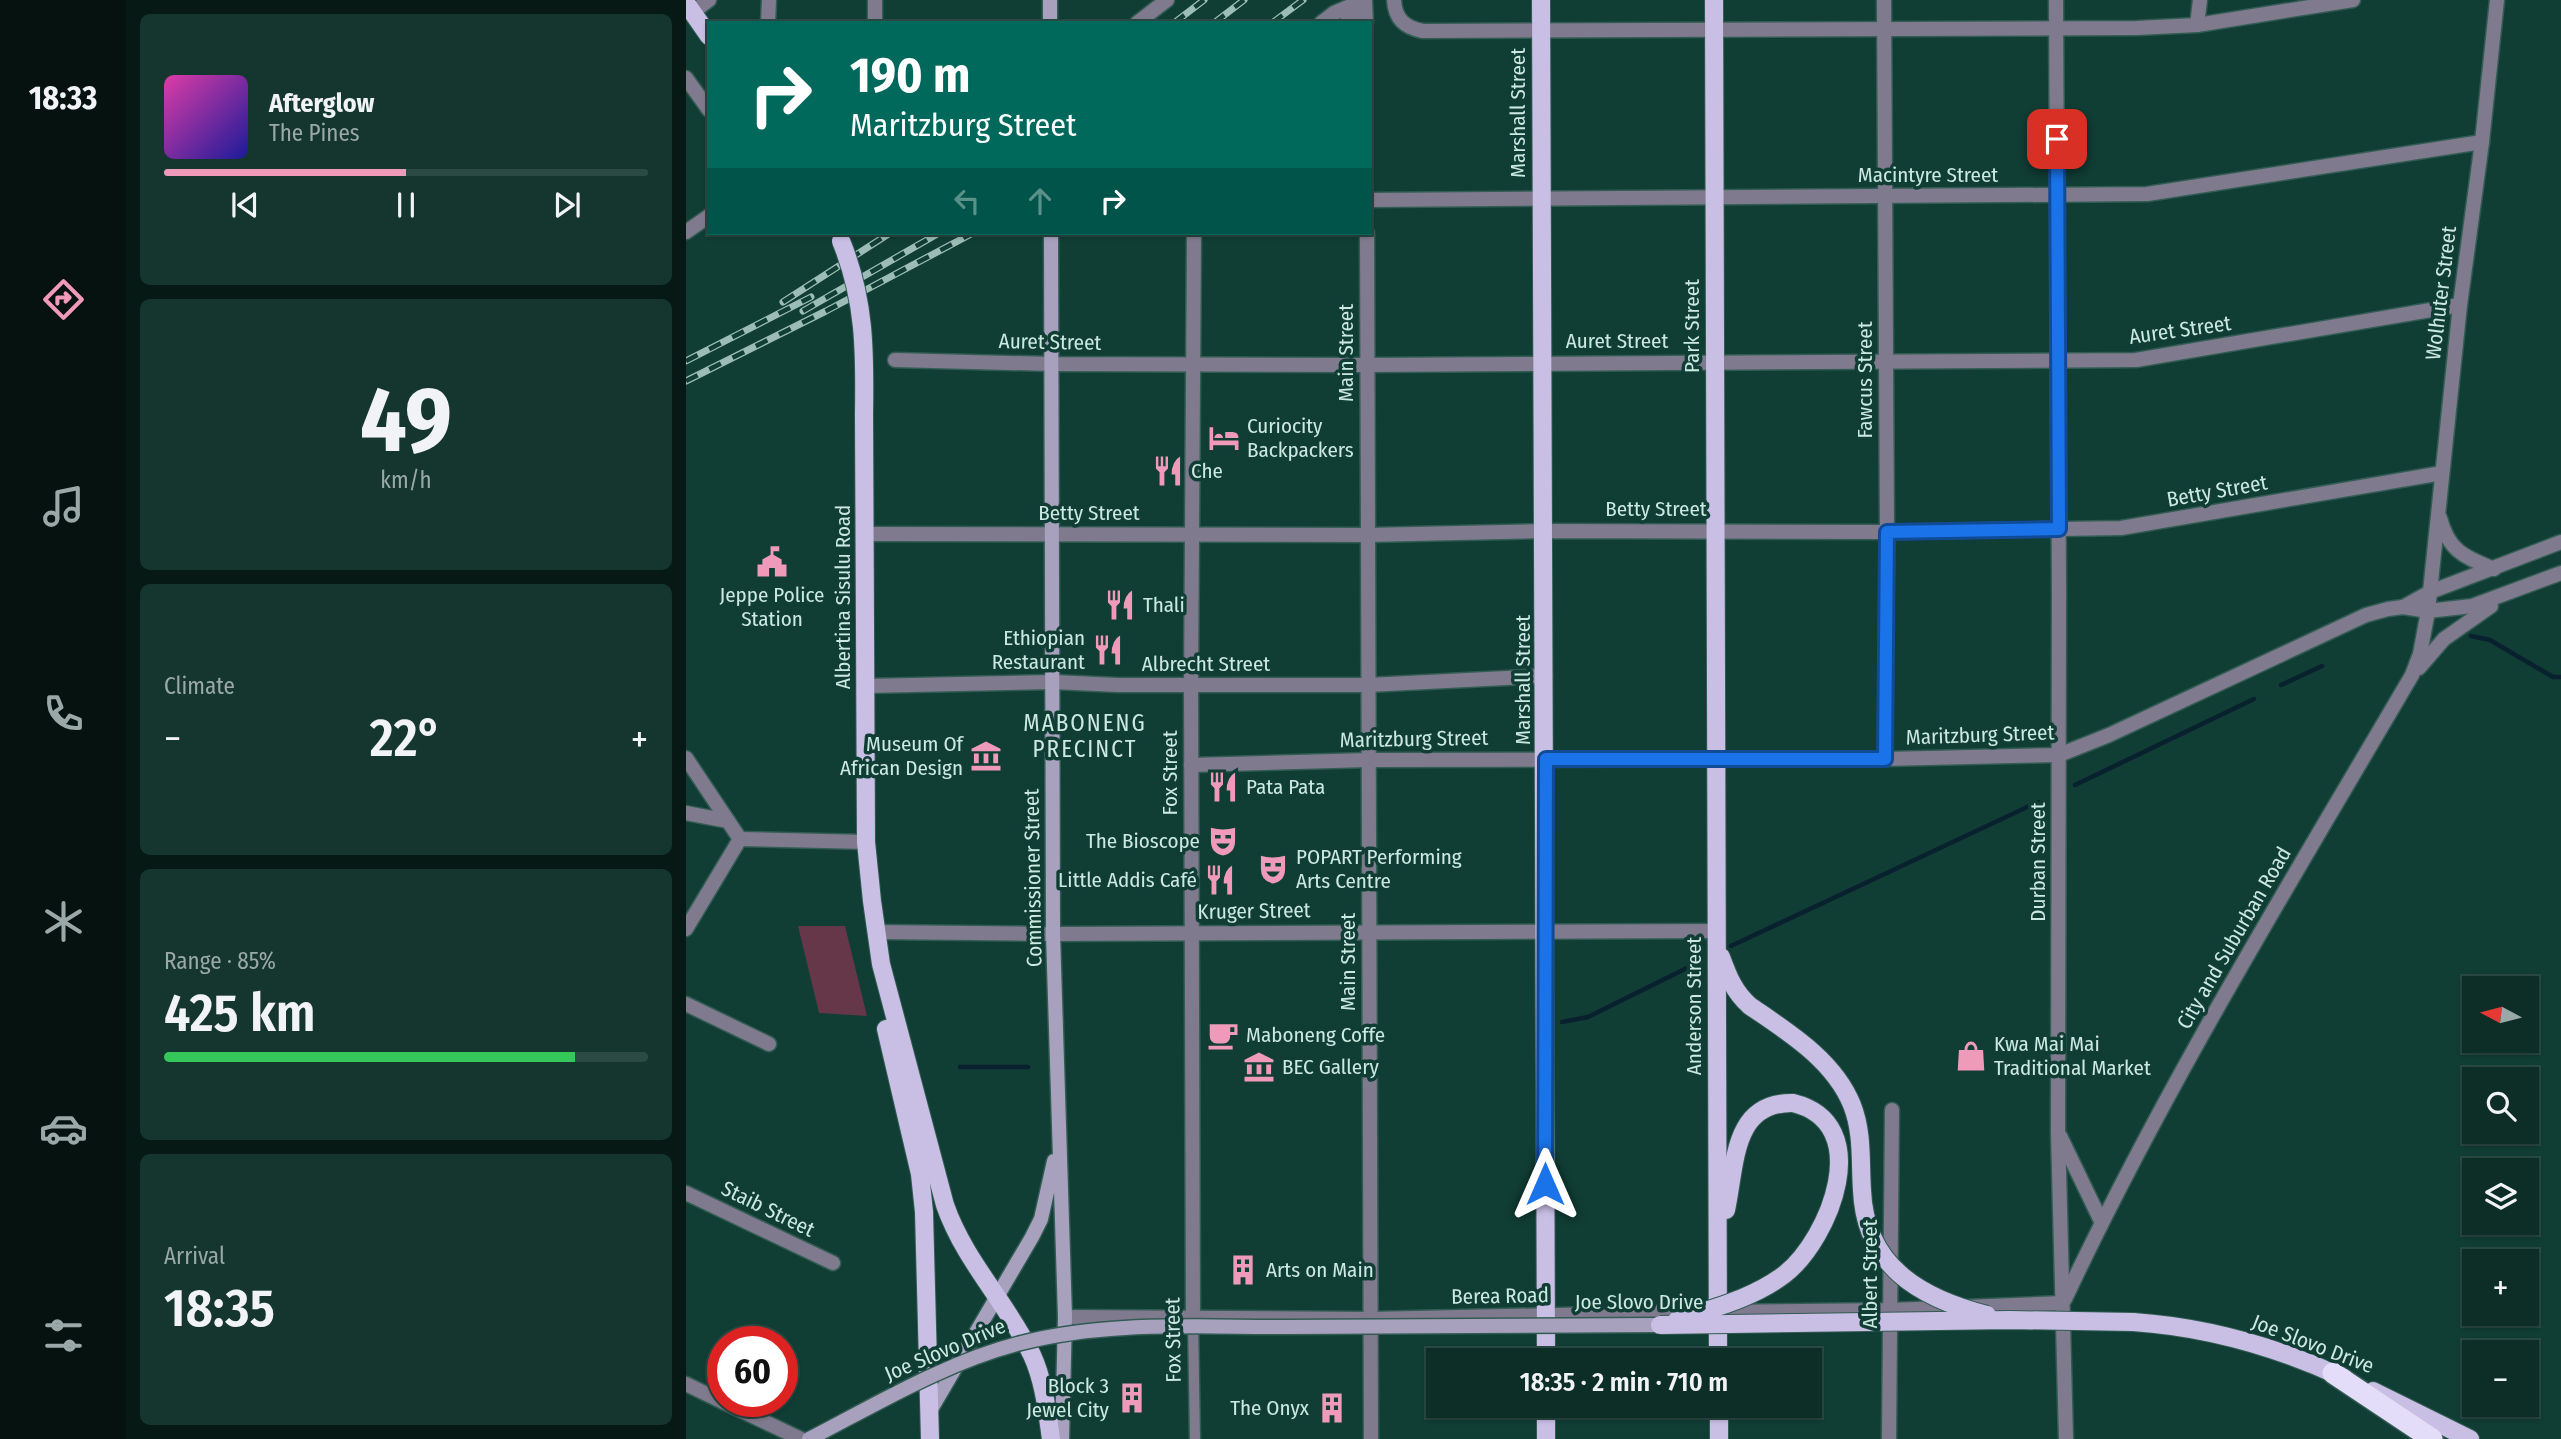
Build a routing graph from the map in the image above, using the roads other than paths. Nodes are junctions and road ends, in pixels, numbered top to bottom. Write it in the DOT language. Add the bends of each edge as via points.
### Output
graph roads {
  1 [pos="709,0"];
  2 [pos="769,0"];
  3 [pos="875,0"];
  4 [pos="1050,0"];
  5 [pos="1167,0"];
  6 [pos="1364,0"];
  7 [pos="1394,0"];
  8 [pos="1541,0"];
  9 [pos="1714,0"];
  10 [pos="1884,0"];
  11 [pos="2056,0"];
  12 [pos="2200,0"];
  13 [pos="2353,0"];
  14 [pos="2497,0"];
  15 [pos="689,7"];
  16 [pos="768,21"];
  17 [pos="875,21"];
  18 [pos="1050,21"];
  19 [pos="1140,21"];
  20 [pos="1324,21"];
  21 [pos="1348,21"];
  22 [pos="1366,21"];
  23 [pos="2197,25"];
  24 [pos="2057,27"];
  25 [pos="1714,29"];
  26 [pos="1541,30"];
  27 [pos="1885,30"];
  28 [pos="707,33"];
  29 [pos="686,78"];
  30 [pos="707,107"];
  31 [pos="2482,142"];
  32 [pos="2057,195"];
  33 [pos="1714,197"];
  34 [pos="1885,197"];
  35 [pos="1541,198"];
  36 [pos="1372,200"];
  37 [pos="707,217"];
  38 [pos="686,232"];
  39 [pos="1051,235"];
  40 [pos="1194,235"];
  41 [pos="1367,235"];
  42 [pos="839,237"];
  43 [pos="2460,305"];
  44 [pos="895,360"];
  45 [pos="1885,360"];
  46 [pos="2057,361"];
  47 [pos="1715,362"];
  48 [pos="1542,363"];
  49 [pos="1052,364"];
  50 [pos="1193,365"];
  51 [pos="1367,365"];
  52 [pos="2442,473"];
  53 [pos="2438,510"];
  54 [pos="2059,529"];
  55 [pos="1716,530"];
  56 [pos="1544,531"];
  57 [pos="1887,532"];
  58 [pos="865,534"];
  59 [pos="1052,534"];
  60 [pos="1191,534"];
  61 [pos="1367,535"];
  62 [pos="2561,542"];
  63 [pos="2494,569"];
  64 [pos="2561,573"];
  65 [pos="2430,592"];
  66 [pos="2512,593"];
  67 [pos="2403,607"];
  68 [pos="2428,611"];
  69 [pos="1716,652"];
  70 [pos="2412,675"];
  71 [pos="1545,676"];
  72 [pos="1053,682"];
  73 [pos="1191,685"];
  74 [pos="1368,685"];
  75 [pos="866,686"];
  76 [pos="2059,755"];
  77 [pos="686,758"];
  78 [pos="1715,758"];
  79 [pos="1546,759"];
  80 [pos="1885,759"];
  81 [pos="1368,760"];
  82 [pos="1191,765"];
  83 [pos="686,813"];
  84 [pos="728,821"];
  85 [pos="740,839"];
  86 [pos="866,842"];
  87 [pos="686,929"];
  88 [pos="1369,931"];
  89 [pos="876,932"];
  90 [pos="1192,933"];
  91 [pos="1544,933"];
  92 [pos="1053,934"];
  93 [pos="1716,937"];
  94 [pos="880,964"];
  95 [pos="686,1004"];
  96 [pos="769,1044"];
  97 [pos="1892,1110"];
  98 [pos="2058,1132"];
  99 [pos="1059,1136"];
  100 [pos="686,1193"];
  101 [pos="2101,1221"];
  102 [pos="1719,1240"];
  103 [pos="832,1263"];
  104 [pos="996,1298"];
  105 [pos="2062,1303"];
  106 [pos="1890,1310"];
  107 [pos="1718,1312"];
  108 [pos="1546,1316"];
  109 [pos="1065,1317"];
  110 [pos="1193,1317"];
  111 [pos="1370,1319"];
  112 [pos="2010,1320"];
  113 [pos="1660,1325"];
  114 [pos="1546,1348"];
  115 [pos="1718,1348"];
  116 [pos="2333,1373"];
  117 [pos="686,1384"];
  118 [pos="707,1394"];
  119 [pos="929,1412"];
  120 [pos="755,1417"];
  121 [pos="1546,1418"];
  122 [pos="1719,1418"];
  123 [pos="801,1439"];
  124 [pos="809,1439"];
  125 [pos="930,1439"];
  126 [pos="1051,1439"];
  127 [pos="1062,1439"];
  128 [pos="1195,1439"];
  129 [pos="1371,1439"];
  130 [pos="1546,1439"];
  131 [pos="1719,1439"];
  132 [pos="1889,1439"];
  133 [pos="2066,1439"];
  134 [pos="2432,1439"];
  135 [pos="2470,1439"];
  1 -- 15 [label="street"];
  2 -- 16 [label="street"];
  3 -- 17 [label="street"];
  4 -- 18 [label="main road"];
  5 -- 19 [label="street"];
  6 -- 20 [label="street"];
  6 -- 21 [label="street"];
  6 -- 22 [label="street"];
  7 -- 26 [label="street" via="1398,16 1414,29"];
  8 -- 26 [label="main road, Marshall Street"];
  9 -- 25 [label="main road, Park Street"];
  10 -- 27 [label="street, Fawcus Street"];
  11 -- 24 [label="street, Durban Street"];
  12 -- 23 [label="street"];
  13 -- 23 [label="street"];
  14 -- 31 [label="street, Wolhuter Street"];
  15 -- 28 [label="main road"];
  23 -- 24 [label="street"];
  24 -- 27 [label="street"];
  24 -- 32 [label="street, Durban Street"];
  25 -- 26 [label="street"];
  25 -- 27 [label="street"];
  25 -- 33 [label="main road, Park Street"];
  26 -- 35 [label="main road, Marshall Street"];
  27 -- 34 [label="street, Fawcus Street"];
  29 -- 30 [label="street"];
  31 -- 32 [label="street, Macintyre Street" via="2171,192"];
  31 -- 43 [label="street, Wolhuter Street"];
  32 -- 34 [label="street, Macintyre Street"];
  32 -- 46 [label="street, Durban Street"];
  33 -- 34 [label="street, Macintyre Street"];
  33 -- 35 [label="street, Macintyre Street"];
  33 -- 47 [label="main road, Park Street"];
  34 -- 45 [label="street, Fawcus Street"];
  35 -- 36 [label="street, Macintyre Street"];
  35 -- 48 [label="main road, Marshall Street"];
  37 -- 38 [label="street"];
  39 -- 49 [label="main road, Commissioner Street"];
  40 -- 50 [label="street, Fox Street"];
  41 -- 51 [label="street, Main Street"];
  42 -- 58 [label="main road, Albertina Sisulu Road, bridge" via="861,305"];
  43 -- 46 [label="street, Auret Street" via="2158,358"];
  43 -- 52 [label="street, Wolhuter Street"];
  44 -- 49 [label="street, Auret Street"];
  45 -- 46 [label="street, Auret Street"];
  45 -- 47 [label="street, Auret Street"];
  45 -- 57 [label="street, Fawcus Street"];
  46 -- 54 [label="street, Durban Street"];
  47 -- 48 [label="street, Auret Street"];
  47 -- 55 [label="main road, Park Street"];
  48 -- 51 [label="street, Auret Street"];
  48 -- 56 [label="main road, Marshall Street"];
  49 -- 50 [label="street, Auret Street"];
  49 -- 59 [label="main road, Commissioner Street"];
  50 -- 51 [label="street, Auret Street"];
  50 -- 60 [label="street, Fox Street"];
  51 -- 61 [label="street, Main Street"];
  52 -- 53 [label="street, Wolhuter Street"];
  52 -- 54 [label="street, Betty Street" via="2121,528"];
  53 -- 63 [label="street" via="2456,551"];
  53 -- 65 [label="street, Wolhuter Street"];
  54 -- 57 [label="street, Betty Street"];
  54 -- 76 [label="street, Durban Street"];
  55 -- 56 [label="street, Betty Street"];
  55 -- 57 [label="street, Betty Street"];
  55 -- 69 [label="main road, Park Street"];
  56 -- 61 [label="street, Betty Street"];
  56 -- 71 [label="main road, Marshall Street"];
  57 -- 80 [label="street, Fawcus Street"];
  58 -- 59 [label="street, Betty Street"];
  58 -- 75 [label="main road, Albertina Sisulu Road"];
  59 -- 60 [label="street, Betty Street"];
  59 -- 72 [label="main road, Commissioner Street"];
  60 -- 61 [label="street, Betty Street"];
  60 -- 73 [label="street, Fox Street"];
  61 -- 74 [label="street, Main Street"];
  62 -- 63 [label="street, Maritzburg Street"];
  63 -- 65 [label="street, Maritzburg Street"];
  64 -- 66 [label="street, Maritzburg Street"];
  65 -- 67 [label="street, Maritzburg Street"];
  65 -- 68 [label="street, City and Suburban Road"];
  66 -- 68 [label="street, Maritzburg Street" via="2472,606"];
  66 -- 70 [label="street" via="2444,639"];
  67 -- 68 [label="street, Maritzburg Street"];
  67 -- 76 [label="street, Maritzburg Street" via="2365,615"];
  68 -- 70 [label="street, City and Suburban Road"];
  69 -- 78 [label="main road, Anderson Street"];
  70 -- 101 [label="street, City and Suburban Road" via="2272,912"];
  71 -- 74 [label="street, Albrecht Street"];
  71 -- 79 [label="main road, Marshall Street"];
  72 -- 73 [label="street, Albrecht Street"];
  72 -- 75 [label="street, Albrecht Street"];
  72 -- 92 [label="main road, Commissioner Street"];
  73 -- 74 [label="street, Albrecht Street"];
  73 -- 82 [label="street, Fox Street"];
  74 -- 81 [label="street, Main Street"];
  75 -- 86 [label="main road, Albertina Sisulu Road"];
  76 -- 80 [label="street, Maritzburg Street"];
  76 -- 98 [label="street, Durban Street"];
  77 -- 84 [label="street"];
  78 -- 79 [label="street, Maritzburg Street"];
  78 -- 80 [label="street, Maritzburg Street"];
  78 -- 93 [label="main road, Anderson Street"];
  79 -- 81 [label="street, Maritzburg Street"];
  79 -- 91 [label="main road, Marshall Street"];
  81 -- 82 [label="street, Maritzburg Street"];
  81 -- 88 [label="street, Main Street"];
  82 -- 90 [label="street, Fox Street"];
  83 -- 84 [label="street"];
  84 -- 85 [label="street"];
  85 -- 86 [label="street"];
  85 -- 87 [label="street"];
  86 -- 89 [label="main road, Albertina Sisulu Road"];
  88 -- 90 [label="street, Kruger Street"];
  88 -- 91 [label="street, Kruger Street"];
  88 -- 111 [label="street, Main Street"];
  89 -- 92 [label="street, Kruger Street"];
  89 -- 94 [label="main road, Albertina Sisulu Road"];
  90 -- 92 [label="street, Kruger Street"];
  90 -- 110 [label="street, Fox Street"];
  91 -- 93 [label="street, Kruger Street"];
  91 -- 108 [label="main road, Marshall Street"];
  92 -- 99 [label="main road, Commissioner Street"];
  93 -- 102 [label="main road, Anderson Street"];
  93 -- 112 [label="main road, bridge" via="1729,981 1741,998 1810,1050 1842,1085 1861,1141 1865,1214 1890,1265 1939,1300"];
  94 -- 104 [label="main road, Albertina Sisulu Road" via="954,1231"];
  94 -- 119 [label="main road, Albertina Sisulu Road" via="883,1016 920,1174"];
  95 -- 96 [label="street"];
  97 -- 106 [label="street, Albert Street"];
  98 -- 101 [label="street, Durban Street"];
  98 -- 105 [label="street, Durban Street"];
  99 -- 104 [label="main road" via="1041,1219"];
  99 -- 109 [label="main road, Commissioner Street"];
  100 -- 103 [label="street, Staib Street"];
  101 -- 105 [label="street, City and Suburban Road"];
  102 -- 107 [label="main road, Anderson Street"];
  102 -- 113 [label="main road, bridge" via="1747,1121 1779,1103 1815,1111 1826,1123 1837,1149 1839,1170 1836,1193 1816,1238 1786,1272 1746,1297"];
  104 -- 119 [label="main road"];
  104 -- 126 [label="main road, Albertina Sisulu Road" via="1039,1372"];
  105 -- 106 [label="street, Berea Road"];
  105 -- 133 [label="street, Durban Street"];
  106 -- 107 [label="street, Berea Road"];
  106 -- 132 [label="street, Albert Street"];
  107 -- 108 [label="street, Berea Road"];
  107 -- 115 [label="main road, Anderson Street"];
  108 -- 111 [label="street, Berea Road"];
  108 -- 114 [label="main road, Marshall Street"];
  109 -- 110 [label="street, Berea Road"];
  109 -- 127 [label="main road, Commissioner Street"];
  110 -- 111 [label="street, Berea Road"];
  110 -- 128 [label="street, Fox Street"];
  111 -- 129 [label="street, Main Street"];
  112 -- 113 [label="main road, Joe Slovo Drive, bridge"];
  112 -- 116 [label="main road, Joe Slovo Drive, bridge" via="2171,1325 2242,1339"];
  113 -- 124 [label="main road, Joe Slovo Drive, bridge" via="1148,1327 1062,1334 979,1356"];
  116 -- 134 [label="highway"];
  116 -- 135 [label="main road, Joe Slovo Drive"];
  117 -- 118 [label="street"];
  119 -- 125 [label="main road, Albertina Sisulu Road"];
  120 -- 123 [label="street"];
  121 -- 130 [label="main road"];
  122 -- 131 [label="main road"];
}
